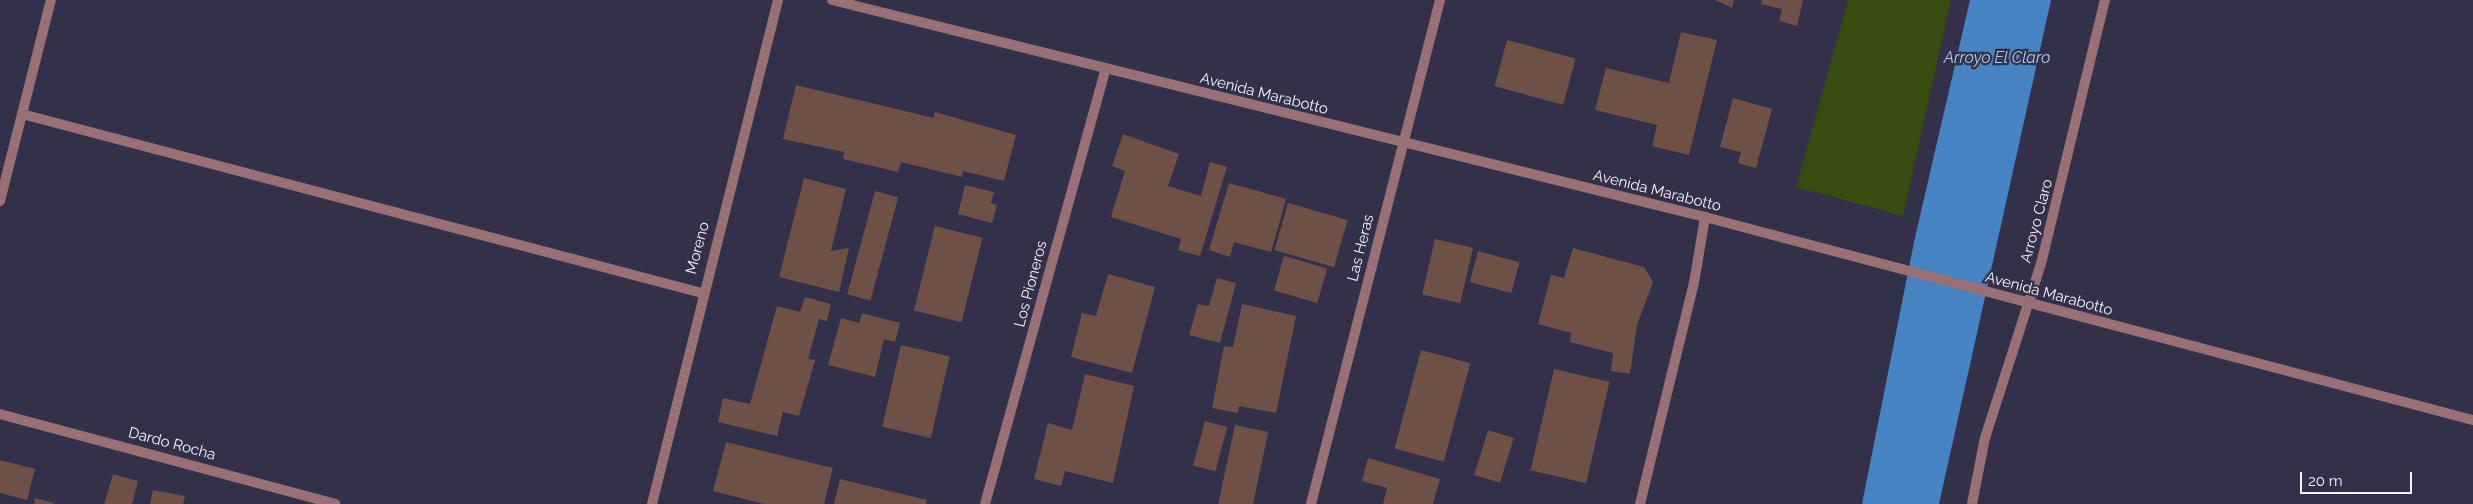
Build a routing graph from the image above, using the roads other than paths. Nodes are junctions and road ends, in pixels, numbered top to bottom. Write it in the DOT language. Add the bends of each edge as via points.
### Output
graph roads {
  1 [pos="51,0"];
  2 [pos="778,0"];
  3 [pos="832,0"];
  4 [pos="1440,0"];
  5 [pos="2105,0"];
  6 [pos="1105,71"];
  7 [pos="22,114"];
  8 [pos="1404,144"];
  9 [pos="0,201"];
  10 [pos="1705,217"];
  11 [pos="702,293"];
  12 [pos="2030,304"];
  13 [pos="0,414"];
  14 [pos="2473,420"];
  15 [pos="336,504"];
  16 [pos="652,504"];
  17 [pos="986,504"];
  18 [pos="1311,504"];
  19 [pos="1640,504"];
  20 [pos="1972,504"];
  1 -- 7 [label="street"];
  2 -- 11 [label="street, Moreno"];
  3 -- 6 [label="street, Avenida Marabotto"];
  4 -- 8 [label="street, Las Heras"];
  5 -- 12 [label="street, Arroyo Claro"];
  6 -- 8 [label="street, Avenida Marabotto"];
  6 -- 17 [label="street, Los Pioneros"];
  7 -- 9 [label="street"];
  7 -- 11 [label="street"];
  8 -- 10 [label="street, Avenida Marabotto"];
  8 -- 18 [label="street, Las Heras"];
  10 -- 12 [label="street, Avenida Marabotto"];
  10 -- 19 [label="street" via="1694,283"];
  11 -- 16 [label="street, Moreno"];
  12 -- 14 [label="street, Avenida Marabotto"];
  12 -- 20 [label="street, Arroyo Claro" via="1985,438"];
  13 -- 15 [label="street, Dardo Rocha"];
}
